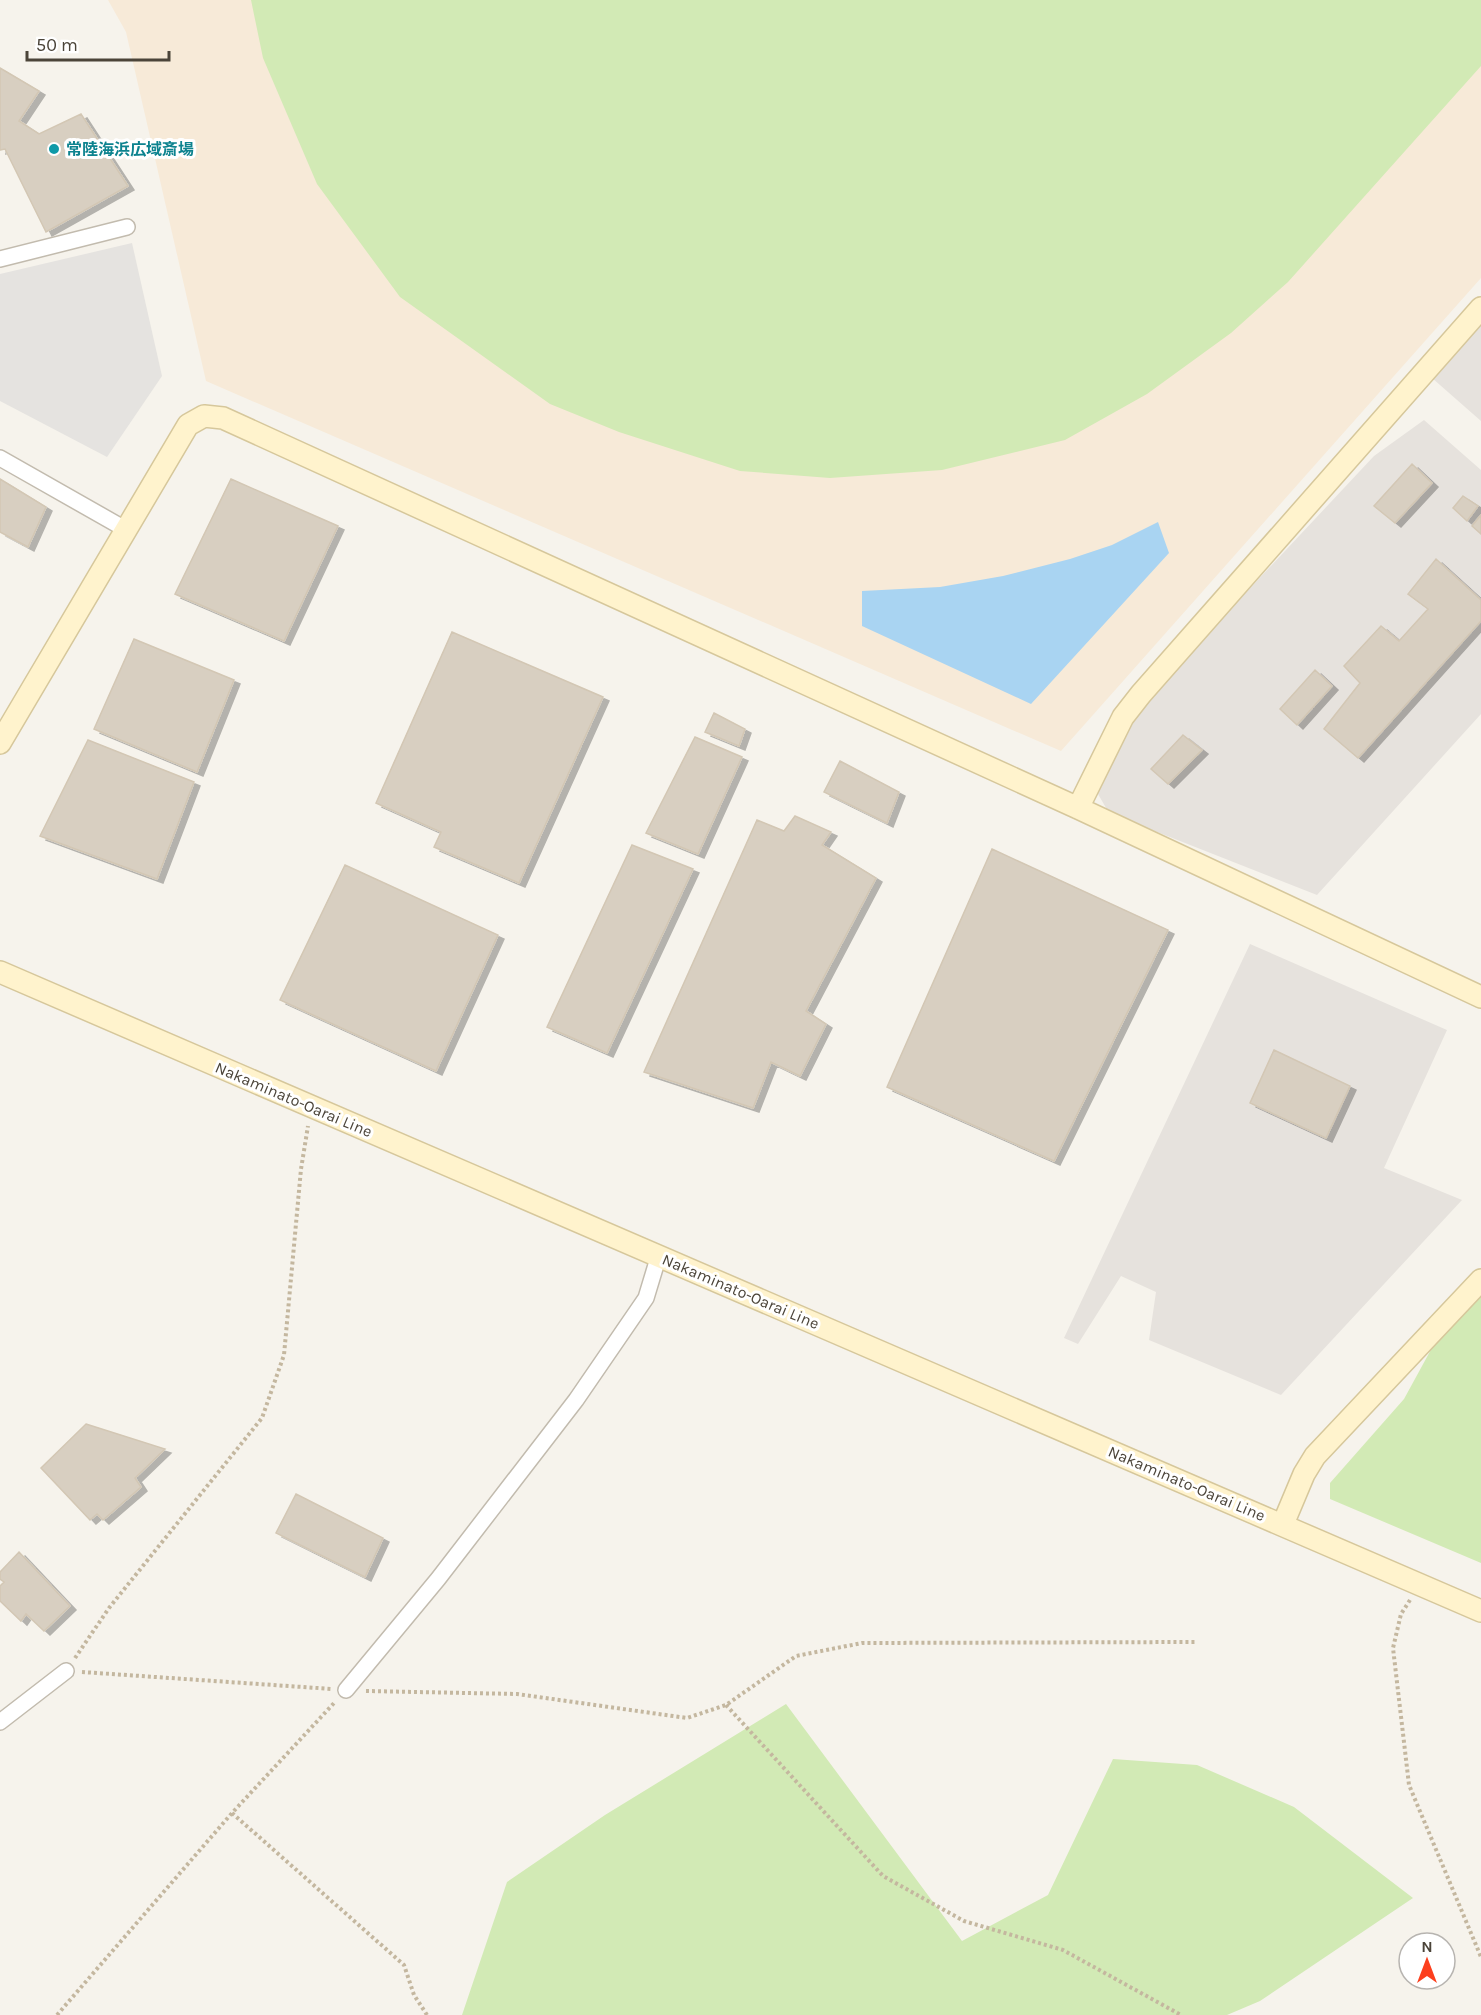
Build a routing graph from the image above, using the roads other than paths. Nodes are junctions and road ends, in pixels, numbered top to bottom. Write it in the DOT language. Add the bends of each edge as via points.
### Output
graph roads {
  1 [pos="127,227"];
  2 [pos="0,259"];
  3 [pos="1481,308"];
  4 [pos="0,458"];
  5 [pos="125,529"];
  6 [pos="0,743"];
  7 [pos="1078,808"];
  8 [pos="0,972"];
  9 [pos="1481,997"];
  10 [pos="659,1255"];
  11 [pos="1481,1280"];
  12 [pos="1283,1524"];
  13 [pos="1481,1611"];
  14 [pos="66,1671"];
  15 [pos="346,1690"];
  16 [pos="0,1722"];
  1 -- 2 [label="street"];
  3 -- 7 [label="street" via="1141,694 1123,717"];
  4 -- 5 [label="street"];
  5 -- 6 [label="street"];
  5 -- 7 [label="street" via="188,425 204,416 223,418"];
  7 -- 9 [label="street"];
  8 -- 10 [label="street, Nakaminato-Oarai Line"];
  10 -- 12 [label="street, Nakaminato-Oarai Line"];
  10 -- 15 [label="street" via="646,1298 576,1400 438,1579"];
  11 -- 12 [label="street" via="1315,1456"];
  12 -- 13 [label="street, Nakaminato-Oarai Line"];
  14 -- 16 [label="street"];
}
